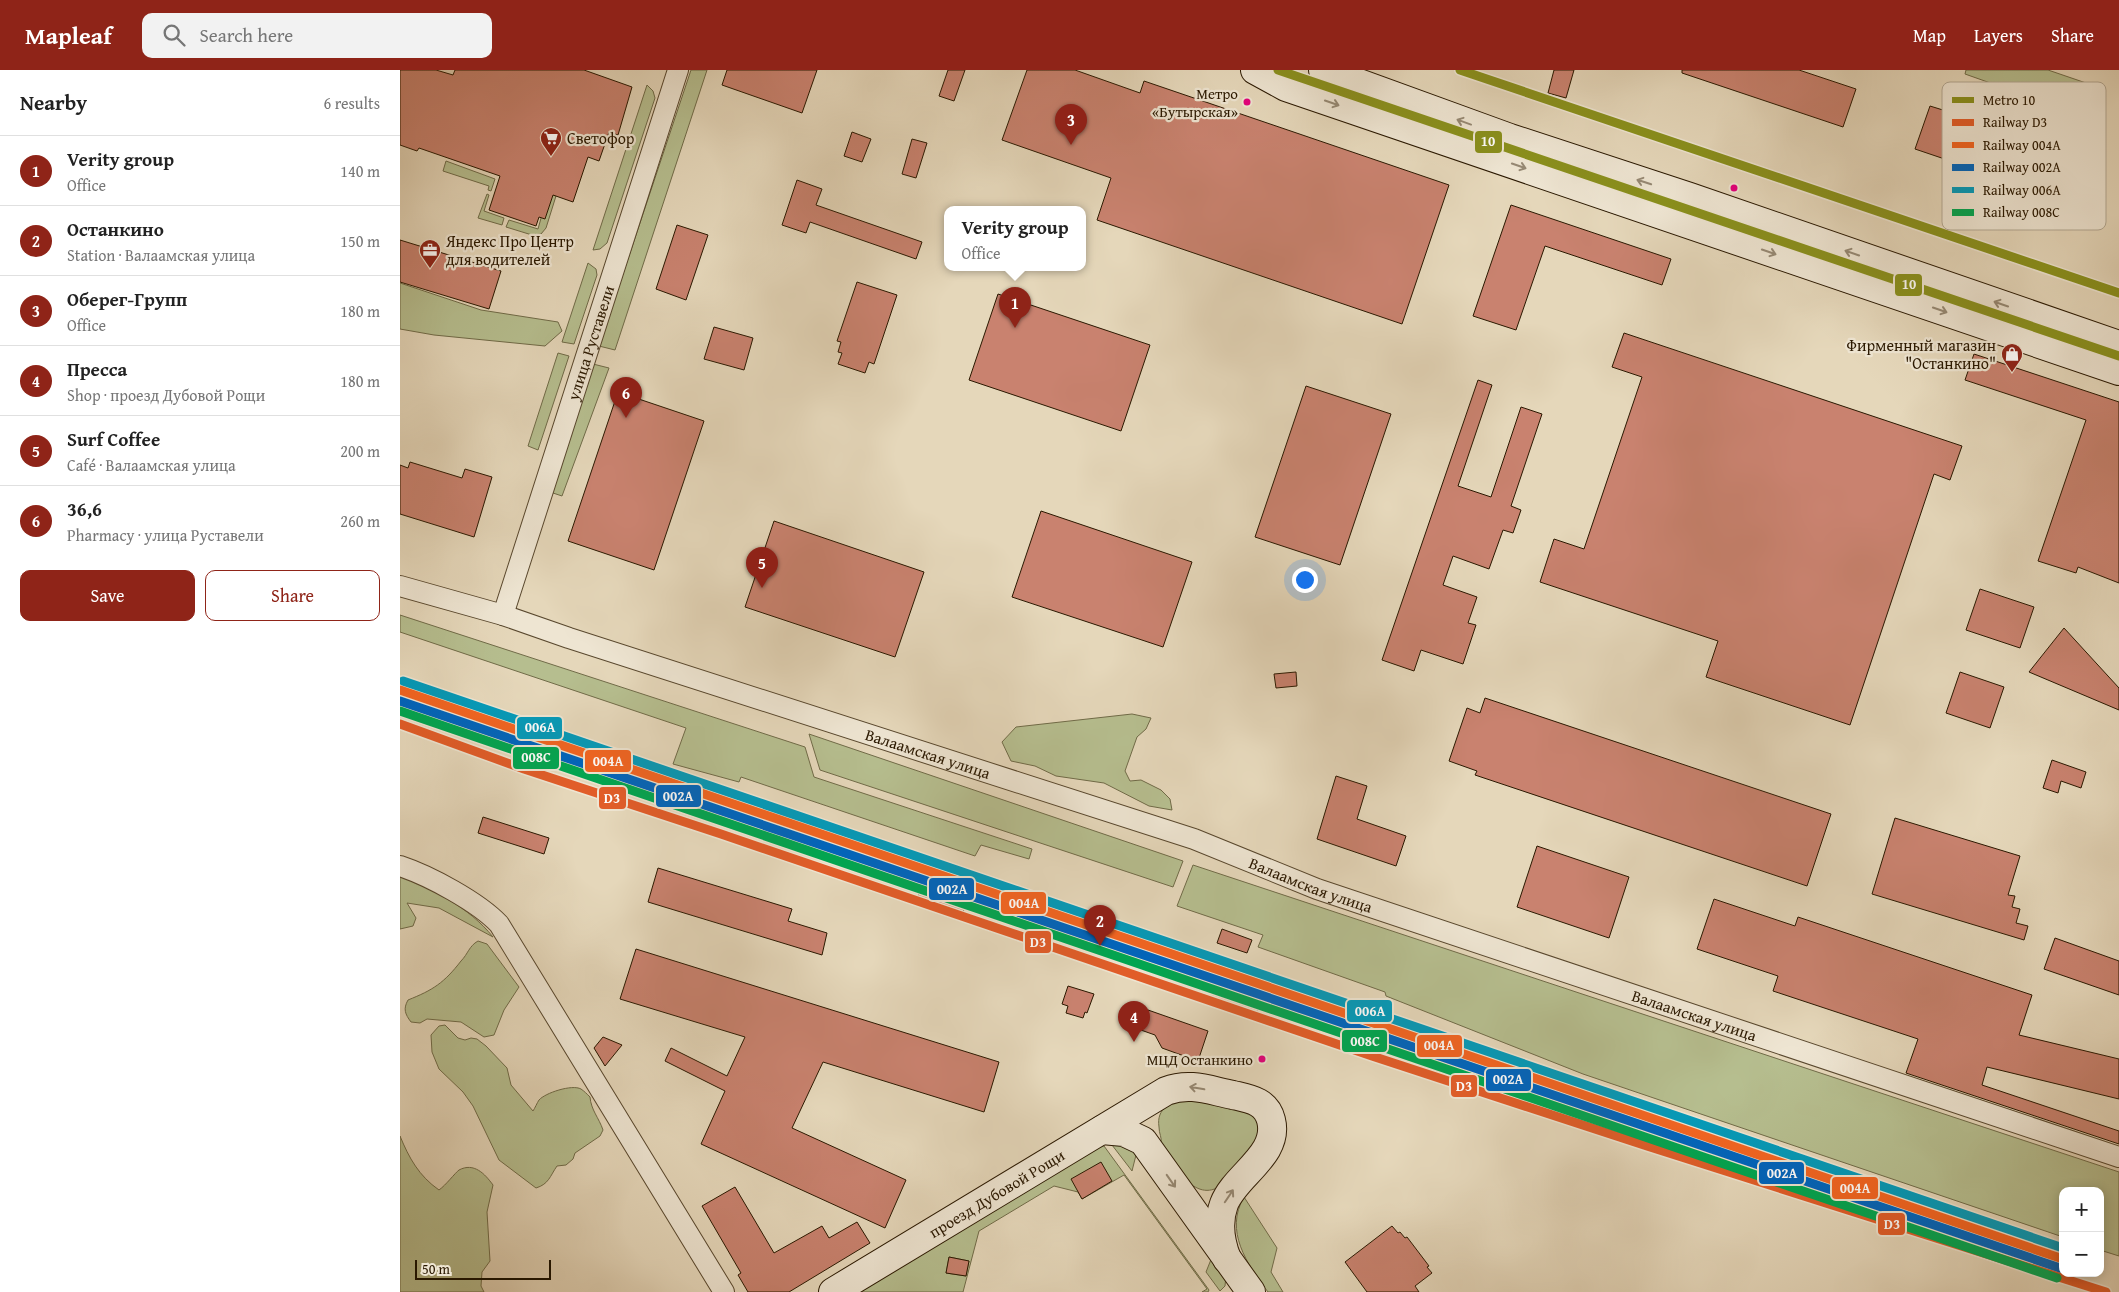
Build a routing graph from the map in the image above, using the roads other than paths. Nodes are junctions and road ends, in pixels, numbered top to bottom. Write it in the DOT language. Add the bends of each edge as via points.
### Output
graph roads {
  1 [pos="678,70"];
  2 [pos="1255,70"];
  3 [pos="1323,70"];
  4 [pos="2119,344"];
  5 [pos="2119,371"];
  6 [pos="400,586"];
  7 [pos="503,615"];
  8 [pos="400,866"];
  9 [pos="1161,1094"];
  10 [pos="1102,1130"];
  11 [pos="1143,1142"];
  12 [pos="2119,1157"];
  13 [pos="1227,1259"];
  14 [pos="724,1292"];
  15 [pos="833,1292"];
  16 [pos="1251,1292"];
  1 -- 7 [label="street, улица Руставели"];
  2 -- 5 [label="main road, one-way" via="1286,87"];
  4 -- 3 [label="main road, one-way" via="1510,138"];
  6 -- 7 [label="street, Валаамская улица"];
  7 -- 12 [label="street, Валаамская улица" via="1194,839 1317,889"];
  8 -- 14 [label="street" via="471,902 499,924"];
  9 -- 10 [label="main road, проезд Дубовой Рощи"];
  9 -- 11 [label="main road" via="1148,1116"];
  13 -- 9 [label="main road, проезд Дубовой Рощи, one-way" via="1221,1242 1220,1223 1225,1202 1268,1147 1272,1136 1269,1113 1252,1099 1192,1086 1179,1086"];
  10 -- 11 [label="main road" via="1124,1132"];
  10 -- 15 [label="main road, проезд Дубовой Рощи"];
  11 -- 13 [label="main road, one-way"];
  13 -- 16 [label="main road"];
}
